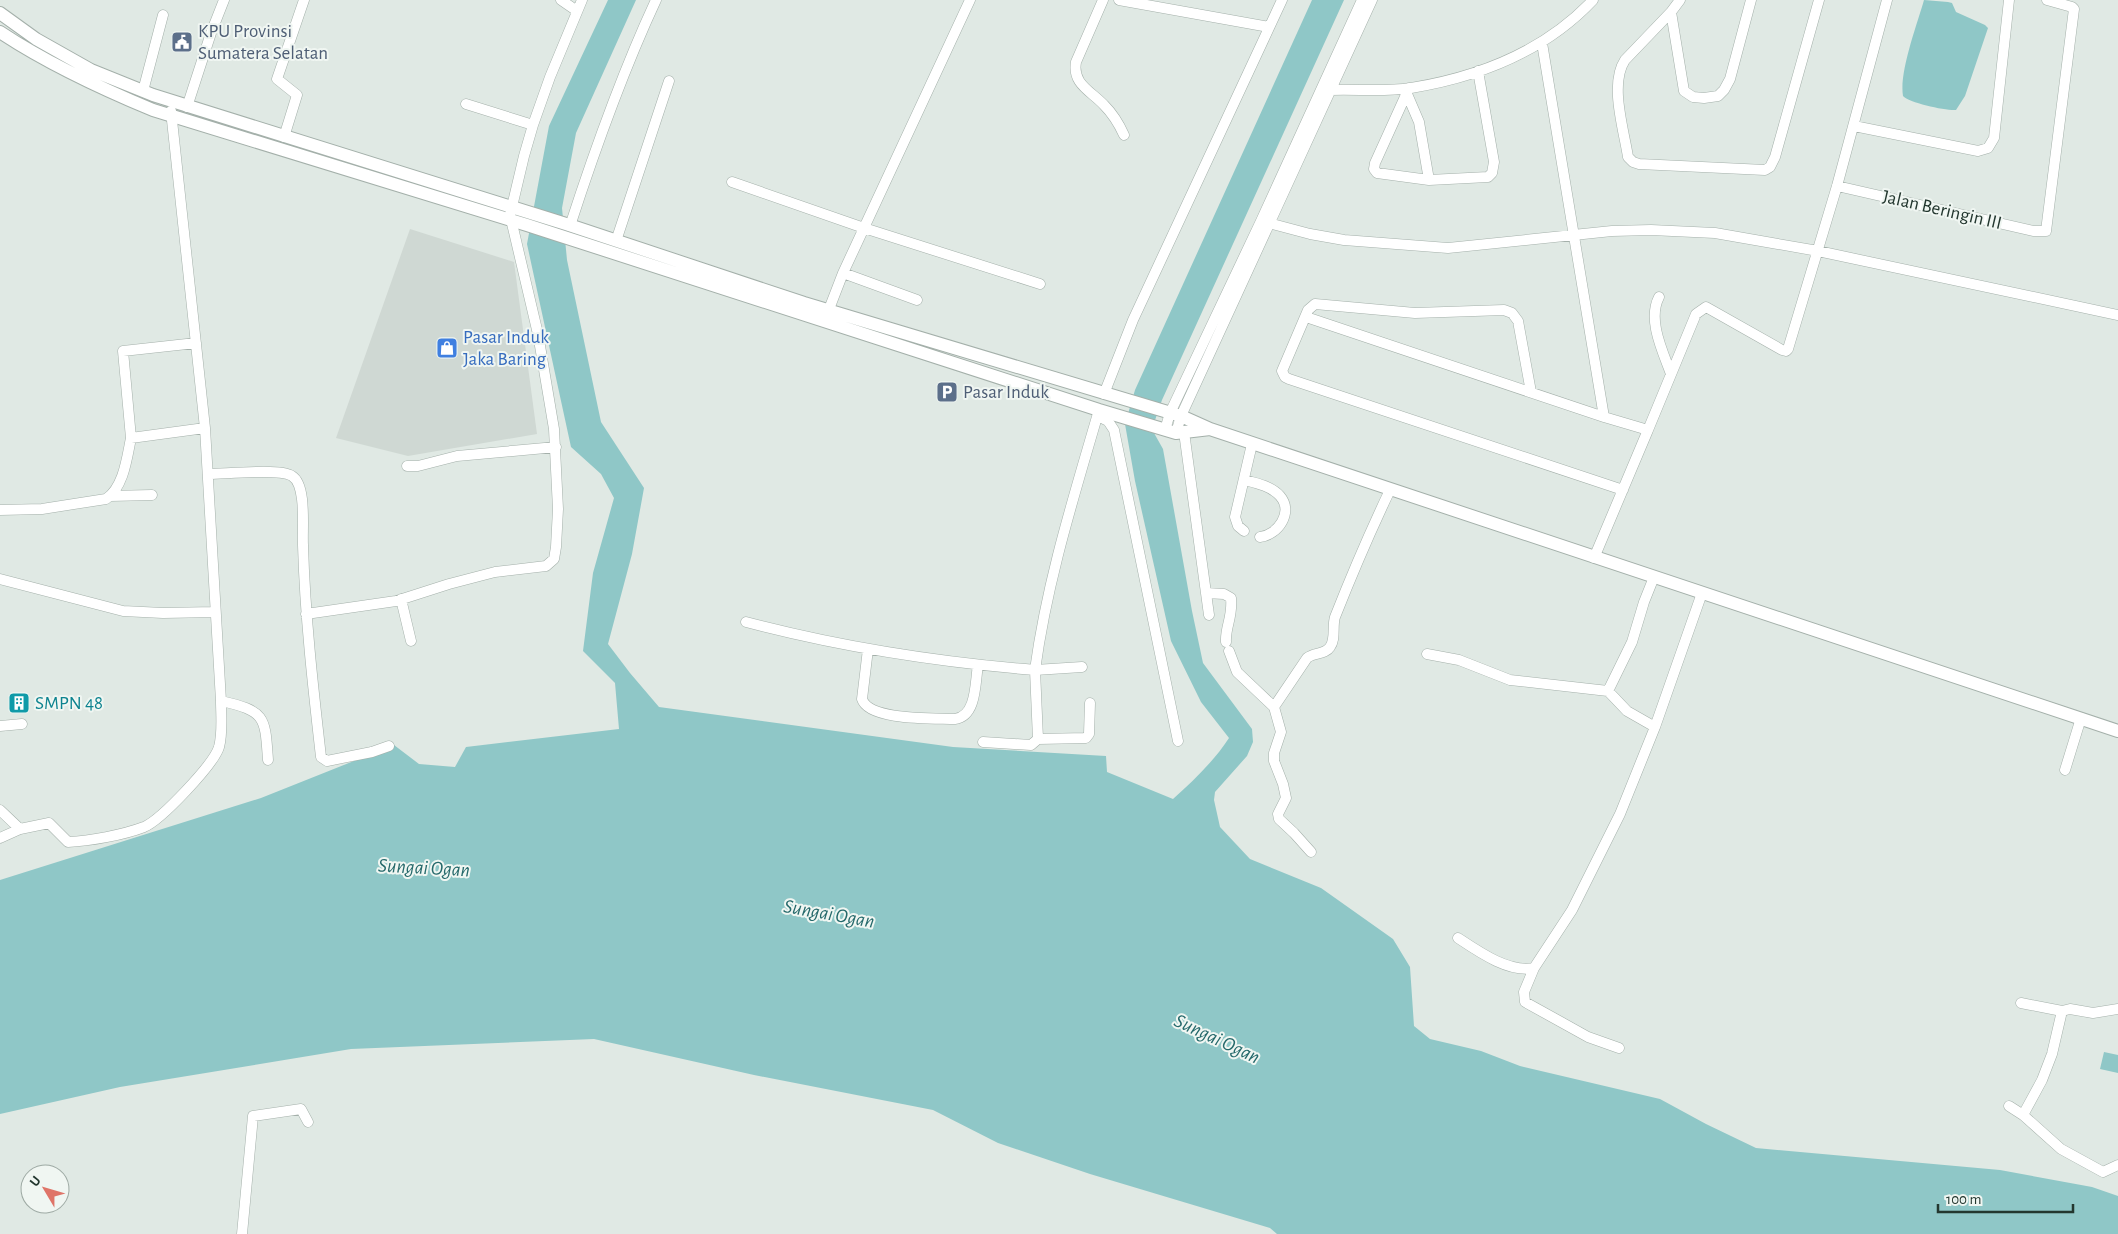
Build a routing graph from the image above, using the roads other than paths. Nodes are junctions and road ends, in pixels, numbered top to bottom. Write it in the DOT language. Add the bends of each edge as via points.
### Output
graph roads {
  1 [pos="224,0"];
  2 [pos="304,0"];
  3 [pos="561,0"];
  4 [pos="582,0"];
  5 [pos="656,0"];
  6 [pos="970,0"];
  7 [pos="1103,0"];
  8 [pos="1120,0"];
  9 [pos="1282,0"];
  10 [pos="1362,0"];
  11 [pos="1372,0"];
  12 [pos="1593,0"];
  13 [pos="1680,0"];
  14 [pos="1751,0"];
  15 [pos="1819,0"];
  16 [pos="1887,0"];
  17 [pos="2010,0"];
  18 [pos="2047,0"];
  19 [pos="577,11"];
  20 [pos="1671,12"];
  21 [pos="0,13"];
  22 [pos="163,15"];
  23 [pos="1269,27"];
  24 [pos="0,32"];
  25 [pos="1542,43"];
  26 [pos="1478,71"];
  27 [pos="669,81"];
  28 [pos="1326,88"];
  29 [pos="142,91"];
  30 [pos="1408,91"];
  31 [pos="171,101"];
  32 [pos="466,104"];
  33 [pos="187,106"];
  34 [pos="172,115"];
  35 [pos="533,126"];
  36 [pos="1854,126"];
  37 [pos="1124,135"];
  38 [pos="284,137"];
  39 [pos="1428,180"];
  40 [pos="732,182"];
  41 [pos="1837,186"];
  42 [pos="511,214"];
  43 [pos="1266,223"];
  44 [pos="864,228"];
  45 [pos="568,230"];
  46 [pos="1573,236"];
  47 [pos="616,241"];
  48 [pos="1818,251"];
  49 [pos="843,273"];
  50 [pos="1040,284"];
  51 [pos="1659,297"];
  52 [pos="917,300"];
  53 [pos="828,310"];
  54 [pos="2118,315"];
  55 [pos="1306,317"];
  56 [pos="824,322"];
  57 [pos="196,343"];
  58 [pos="1671,374"];
  59 [pos="1531,392"];
  60 [pos="1104,394"];
  61 [pos="1098,413"];
  62 [pos="1171,413"];
  63 [pos="1604,417"];
  64 [pos="205,428"];
  65 [pos="1210,429"];
  66 [pos="1170,430"];
  67 [pos="1648,430"];
  68 [pos="131,438"];
  69 [pos="1252,444"];
  70 [pos="556,447"];
  71 [pos="407,466"];
  72 [pos="209,474"];
  73 [pos="1244,480"];
  74 [pos="1390,490"];
  75 [pos="1623,490"];
  76 [pos="152,495"];
  77 [pos="110,496"];
  78 [pos="0,510"];
  79 [pos="1244,531"];
  80 [pos="1260,538"];
  81 [pos="1594,558"];
  82 [pos="1654,577"];
  83 [pos="0,580"];
  84 [pos="1206,593"];
  85 [pos="1702,593"];
  86 [pos="401,599"];
  87 [pos="215,612"];
  88 [pos="306,614"];
  89 [pos="1209,614"];
  90 [pos="746,622"];
  91 [pos="411,641"];
  92 [pos="868,649"];
  93 [pos="1427,654"];
  94 [pos="978,665"];
  95 [pos="1082,667"];
  96 [pos="1035,670"];
  97 [pos="1608,691"];
  98 [pos="221,700"];
  99 [pos="1090,703"];
  100 [pos="1274,707"];
  101 [pos="2082,718"];
  102 [pos="22,724"];
  103 [pos="0,726"];
  104 [pos="1655,727"];
  105 [pos="2118,731"];
  106 [pos="1038,739"];
  107 [pos="1178,741"];
  108 [pos="983,742"];
  109 [pos="389,746"];
  110 [pos="268,760"];
  111 [pos="2065,770"];
  112 [pos="0,810"];
  113 [pos="20,828"];
  114 [pos="0,838"];
  115 [pos="1311,852"];
  116 [pos="1458,938"];
  117 [pos="1534,968"];
  118 [pos="2021,1003"];
  119 [pos="2118,1009"];
  120 [pos="2062,1011"];
  121 [pos="1619,1048"];
  122 [pos="2009,1106"];
  123 [pos="2023,1115"];
  124 [pos="308,1122"];
  125 [pos="2118,1165"];
  126 [pos="242,1234"];
  1 -- 33 [label="street"];
  2 -- 38 [label="street" via="277,79 297,95"];
  3 -- 19 [label="street"];
  4 -- 19 [label="street"];
  5 -- 45 [label="street" via="594,150"];
  6 -- 44 [label="street"];
  7 -- 37 [label="street" via="1074,69 1078,82 1112,113"];
  8 -- 23 [label="street"];
  9 -- 23 [label="street"];
  10 -- 28 [label="street"];
  11 -- 28 [label="street"];
  12 -- 25 [label="street"];
  13 -- 20 [label="street"];
  14 -- 20 [label="street" via="1730,79 1722,93 1714,97 1693,97 1684,91"];
  15 -- 20 [label="street" via="1775,157 1766,170 1639,164 1628,157 1618,96 1619,68"];
  16 -- 36 [label="street"];
  17 -- 36 [label="street" via="1994,138 1988,148 1978,151"];
  18 -- 41 [label="street, Jalan Beringin III" via="2074,9 2046,231 2033,231"];
  19 -- 35 [label="street"];
  21 -- 29 [label="street" via="90,70"];
  22 -- 29 [label="street"];
  23 -- 60 [label="street" via="1133,320"];
  24 -- 34 [label="street" via="100,89"];
  25 -- 26 [label="street"];
  25 -- 46 [label="street"];
  26 -- 30 [label="street"];
  26 -- 39 [label="street" via="1494,162 1492,173 1484,178"];
  27 -- 47 [label="street"];
  28 -- 30 [label="street"];
  28 -- 43 [label="street"];
  29 -- 31 [label="street"];
  30 -- 39 [label="street" via="1419,122"];
  30 -- 39 [label="street" via="1374,169 1380,175"];
  31 -- 33 [label="street"];
  31 -- 34 [label="street"];
  32 -- 35 [label="street"];
  33 -- 38 [label="street"];
  34 -- 42 [label="street"];
  34 -- 57 [label="street"];
  35 -- 42 [label="street"];
  36 -- 41 [label="street"];
  38 -- 42 [label="street"];
  40 -- 44 [label="street"];
  41 -- 48 [label="street"];
  42 -- 45 [label="street"];
  42 -- 70 [label="street" via="538,334"];
  43 -- 46 [label="street" via="1344,240 1448,248"];
  43 -- 62 [label="street"];
  44 -- 49 [label="street"];
  44 -- 50 [label="street"];
  45 -- 47 [label="street"];
  45 -- 56 [label="street"];
  46 -- 48 [label="street" via="1612,231 1686,231"];
  46 -- 63 [label="street"];
  47 -- 53 [label="street"];
  48 -- 54 [label="street"];
  48 -- 58 [label="street" via="1786,351 1706,307 1696,314"];
  49 -- 52 [label="street"];
  49 -- 53 [label="street"];
  51 -- 58 [label="street" via="1654,309 1656,323"];
  53 -- 56 [label="street"];
  53 -- 60 [label="street"];
  55 -- 59 [label="street"];
  55 -- 59 [label="street" via="1312,306 1319,303 1414,313 1508,311 1518,321"];
  55 -- 75 [label="street" via="1282,367 1289,380"];
  56 -- 61 [label="street"];
  57 -- 64 [label="street"];
  57 -- 68 [label="street" via="123,351"];
  58 -- 67 [label="street"];
  59 -- 63 [label="street"];
  60 -- 62 [label="street"];
  61 -- 66 [label="street"];
  61 -- 96 [label="street" via="1052,573"];
  61 -- 107 [label="street" via="1114,430"];
  62 -- 65 [label="street"];
  62 -- 66 [label="street"];
  63 -- 67 [label="street"];
  64 -- 68 [label="street"];
  64 -- 72 [label="street"];
  65 -- 66 [label="street"];
  65 -- 69 [label="street"];
  66 -- 84 [label="street"];
  67 -- 75 [label="street"];
  68 -- 77 [label="street" via="123,472"];
  69 -- 73 [label="street"];
  69 -- 74 [label="street"];
  70 -- 71 [label="street" via="457,456"];
  70 -- 86 [label="street" via="556,554 551,563 470,578"];
  72 -- 87 [label="street"];
  72 -- 88 [label="street" via="279,472 296,479 302,499"];
  73 -- 79 [label="street" via="1235,517"];
  73 -- 80 [label="street" via="1272,490 1284,502 1284,520 1271,534"];
  74 -- 81 [label="street"];
  74 -- 100 [label="street" via="1335,617 1331,646 1307,658"];
  75 -- 81 [label="street"];
  76 -- 77 [label="street"];
  77 -- 78 [label="street" via="62,506"];
  81 -- 82 [label="street"];
  82 -- 85 [label="street"];
  82 -- 97 [label="street" via="1632,642"];
  83 -- 87 [label="street" via="123,611"];
  84 -- 89 [label="street"];
  84 -- 100 [label="street" via="1224,594 1231,598 1230,621 1225,630 1237,672"];
  85 -- 101 [label="street"];
  85 -- 104 [label="street"];
  86 -- 88 [label="street"];
  86 -- 91 [label="street"];
  87 -- 98 [label="street"];
  88 -- 109 [label="street" via="322,757 327,761"];
  90 -- 92 [label="street"];
  92 -- 94 [label="street"];
  92 -- 94 [label="street" via="862,699 868,708 881,714 955,719 964,716 973,702"];
  93 -- 97 [label="street" via="1459,660 1510,680"];
  94 -- 96 [label="street"];
  95 -- 96 [label="street"];
  96 -- 106 [label="street"];
  97 -- 104 [label="street" via="1627,711"];
  98 -- 110 [label="street" via="248,708 262,720 266,726"];
  98 -- 113 [label="street" via="220,746 213,759 149,824 71,842 64,840 50,823"];
  99 -- 106 [label="street" via="1089,734 1086,738"];
  100 -- 115 [label="street" via="1281,732 1274,761 1286,798 1278,814 1279,819"];
  101 -- 105 [label="street"];
  101 -- 111 [label="street"];
  102 -- 103 [label="street"];
  104 -- 117 [label="street" via="1620,814 1581,893"];
  106 -- 108 [label="street" via="1031,746"];
  112 -- 113 [label="street"];
  113 -- 114 [label="street"];
  116 -- 117 [label="street" via="1506,964 1521,969"];
  117 -- 121 [label="street" via="1524,992 1524,1002 1588,1037"];
  118 -- 120 [label="street"];
  119 -- 120 [label="street" via="2092,1013 2070,1009"];
  120 -- 123 [label="street" via="2052,1054"];
  122 -- 123 [label="street"];
  123 -- 125 [label="street" via="2062,1149 2103,1172"];
  124 -- 126 [label="street" via="301,1109 252,1116"];
}
